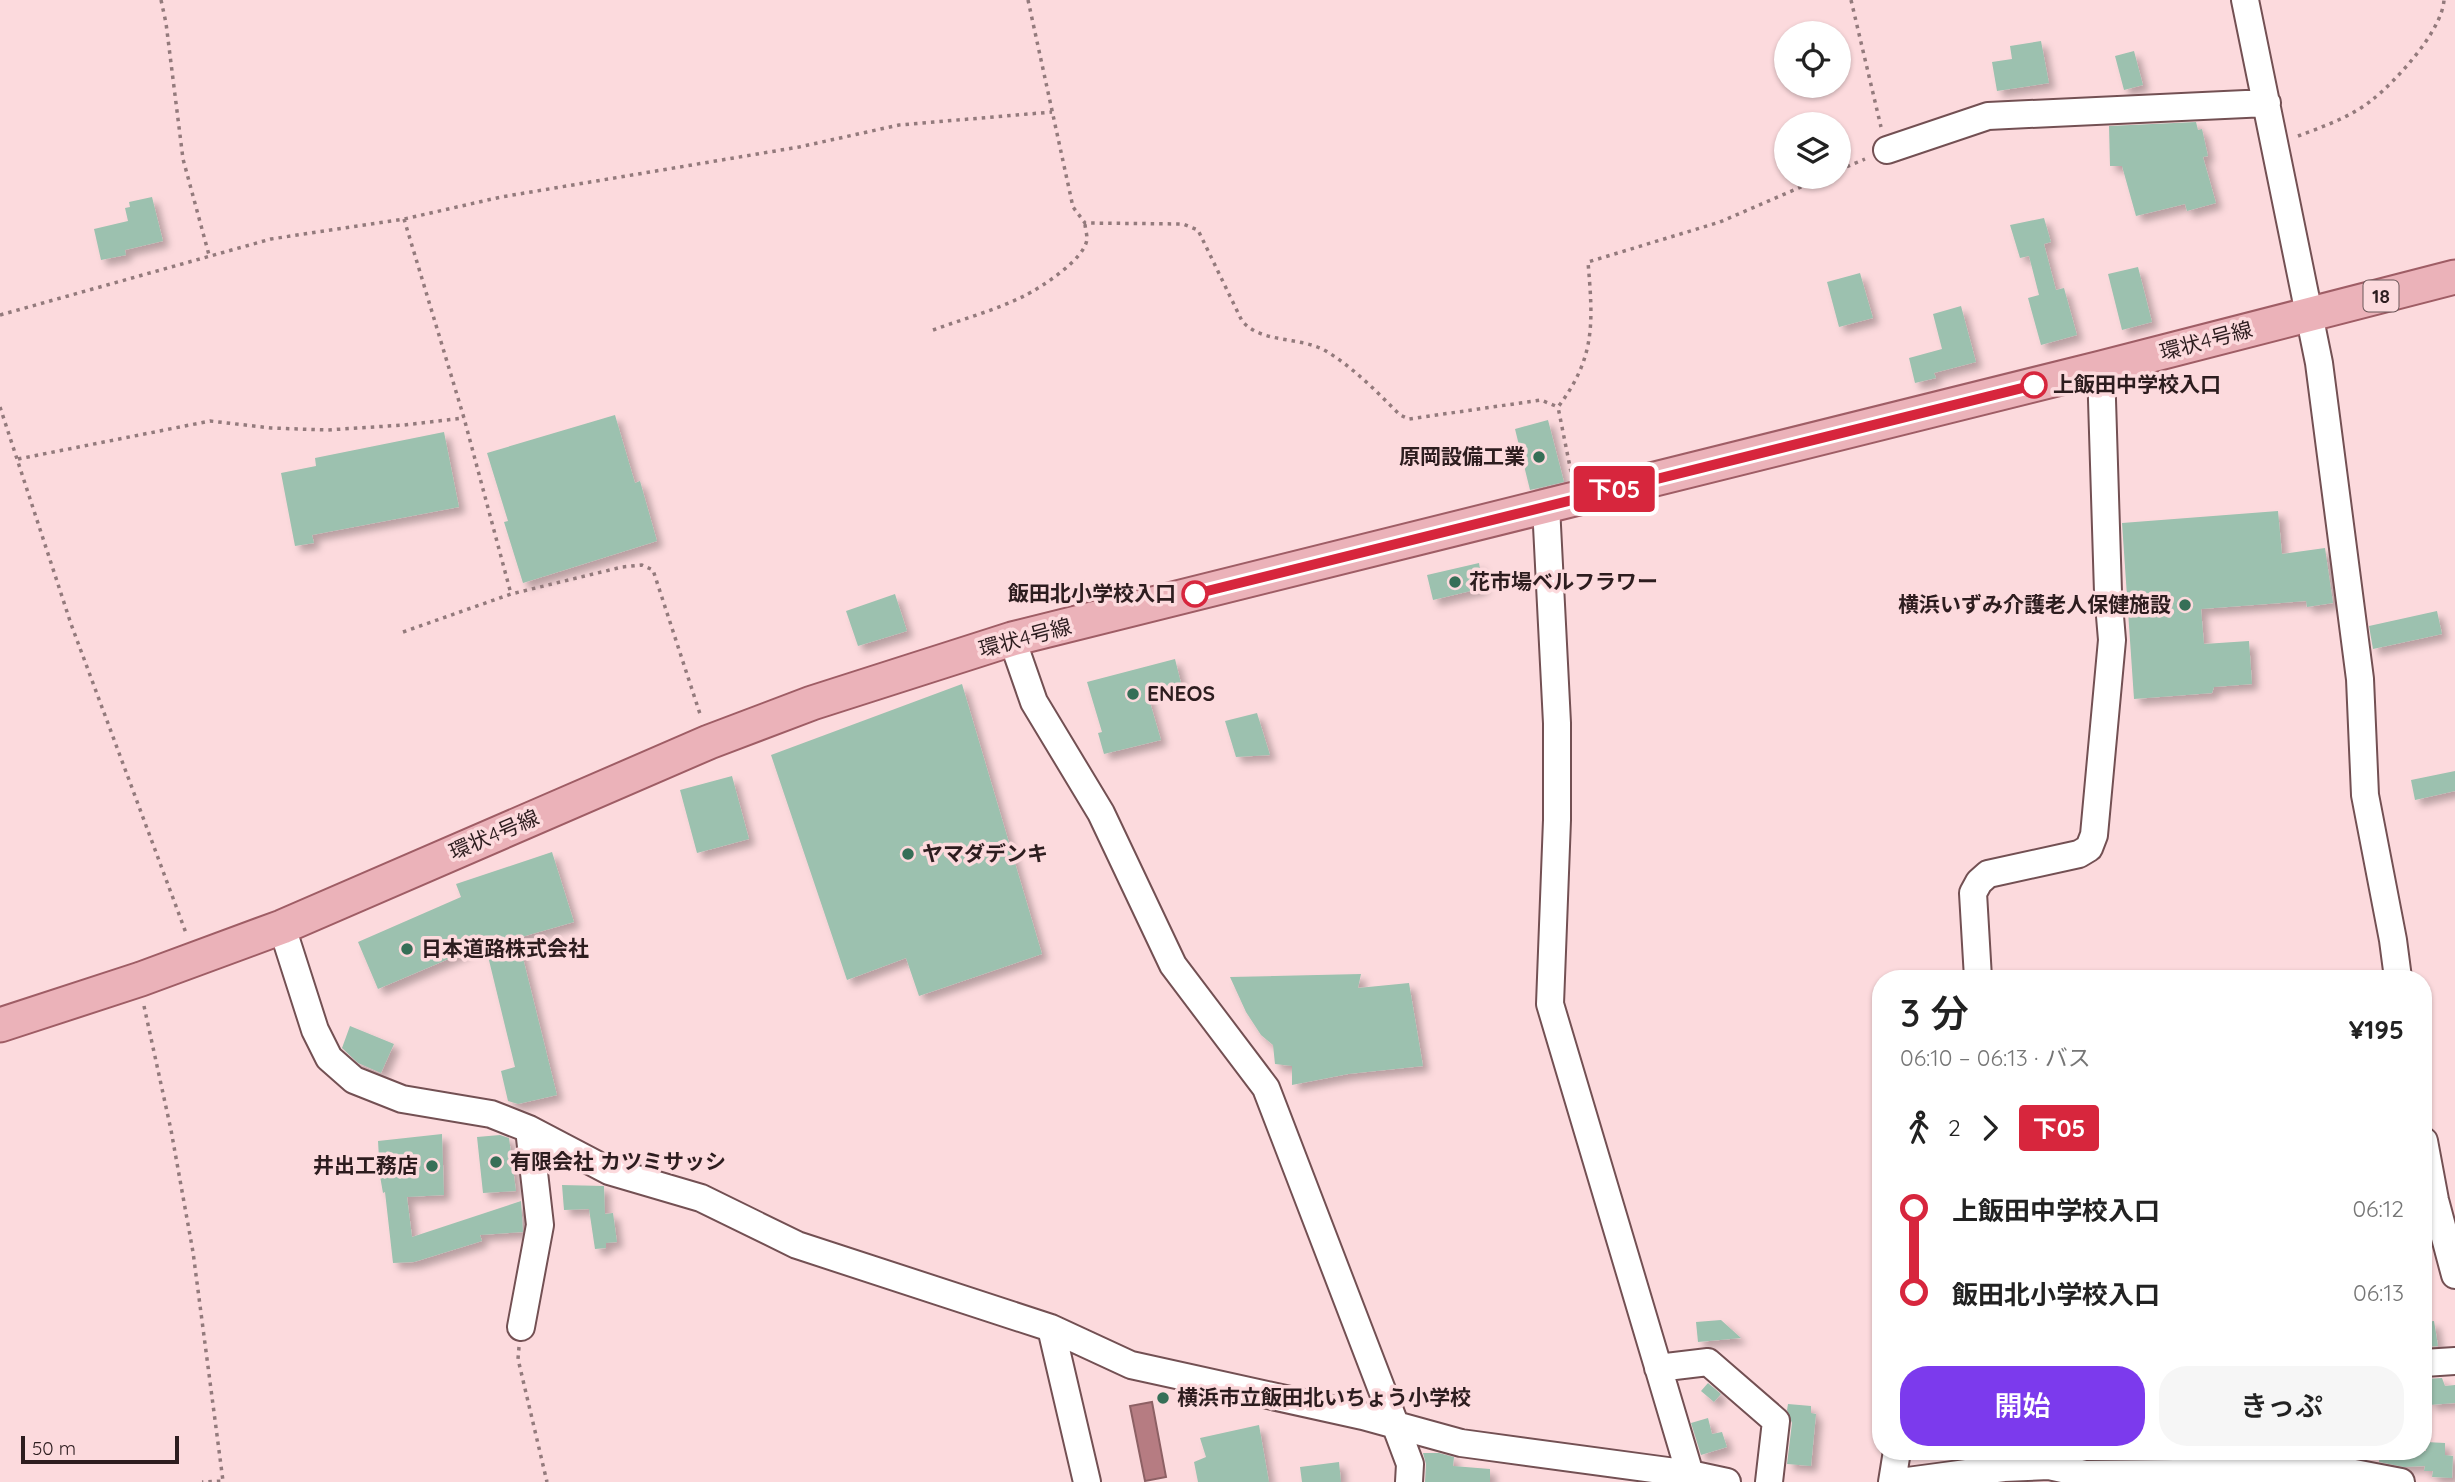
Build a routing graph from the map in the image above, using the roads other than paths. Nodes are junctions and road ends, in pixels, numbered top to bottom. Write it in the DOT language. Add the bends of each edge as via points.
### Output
graph roads {
  1 [pos="2245,0"];
  2 [pos="2267,103"];
  3 [pos="1886,150"];
  4 [pos="2455,277"];
  5 [pos="2308,315"];
  6 [pos="2101,368"];
  7 [pos="1561,502"];
  8 [pos="1012,639"];
  9 [pos="282,927"];
  10 [pos="1978,970"];
  11 [pos="2397,970"];
  12 [pos="0,1025"];
  13 [pos="529,1129"];
  14 [pos="2432,1163"];
  15 [pos="2445,1198"];
  16 [pos="2455,1275"];
  17 [pos="521,1327"];
  18 [pos="1051,1328"];
  19 [pos="2455,1361"];
  20 [pos="2432,1362"];
  21 [pos="1658,1368"];
  22 [pos="1395,1424"];
  23 [pos="1896,1460"];
  24 [pos="2168,1462"];
  25 [pos="1690,1478"];
  26 [pos="1087,1482"];
  27 [pos="1409,1482"];
  28 [pos="1727,1482"];
  29 [pos="1769,1482"];
  30 [pos="1892,1482"];
  31 [pos="1900,1482"];
  32 [pos="2401,1482"];
  1 -- 2 [label="street"];
  2 -- 3 [label="street" via="1988,116"];
  2 -- 5 [label="street"];
  4 -- 5 [label="main road, 環状4号線 / 18"];
  5 -- 6 [label="main road, 環状4号線 / 18"];
  5 -- 11 [label="street" via="2319,363 2360,679 2365,795"];
  6 -- 7 [label="main road, 環状4号線 / 18"];
  6 -- 10 [label="street" via="2112,640 2094,835 2089,848 2079,854 1988,874 1979,882 1973,893"];
  7 -- 8 [label="main road, 環状4号線 / 18"];
  7 -- 21 [label="street" via="1550,1004"];
  8 -- 9 [label="main road, 環状4号線 / 18" via="812,703 709,742"];
  8 -- 22 [label="street" via="1034,702 1101,813 1173,965 1266,1088"];
  9 -- 12 [label="main road, 環状4号線 / 18"];
  9 -- 13 [label="street" via="315,1030 329,1058 354,1080 402,1100 491,1114"];
  13 -- 17 [label="street" via="540,1225"];
  13 -- 18 [label="street" via="609,1171 701,1198 797,1245"];
  14 -- 15 [label="street"];
  15 -- 16 [label="street"];
  18 -- 22 [label="street" via="1131,1365"];
  18 -- 26 [label="street"];
  19 -- 20 [label="street"];
  21 -- 25 [label="street"];
  21 -- 29 [label="street" via="1709,1362 1776,1421"];
  22 -- 25 [label="street" via="1461,1443"];
  22 -- 27 [label="street" via="1410,1464"];
  23 -- 30 [label="street"];
  24 -- 31 [label="street" via="2085,1474 2049,1466 2004,1468"];
  24 -- 32 [label="street" via="2344,1471"];
  25 -- 28 [label="street"];
}
